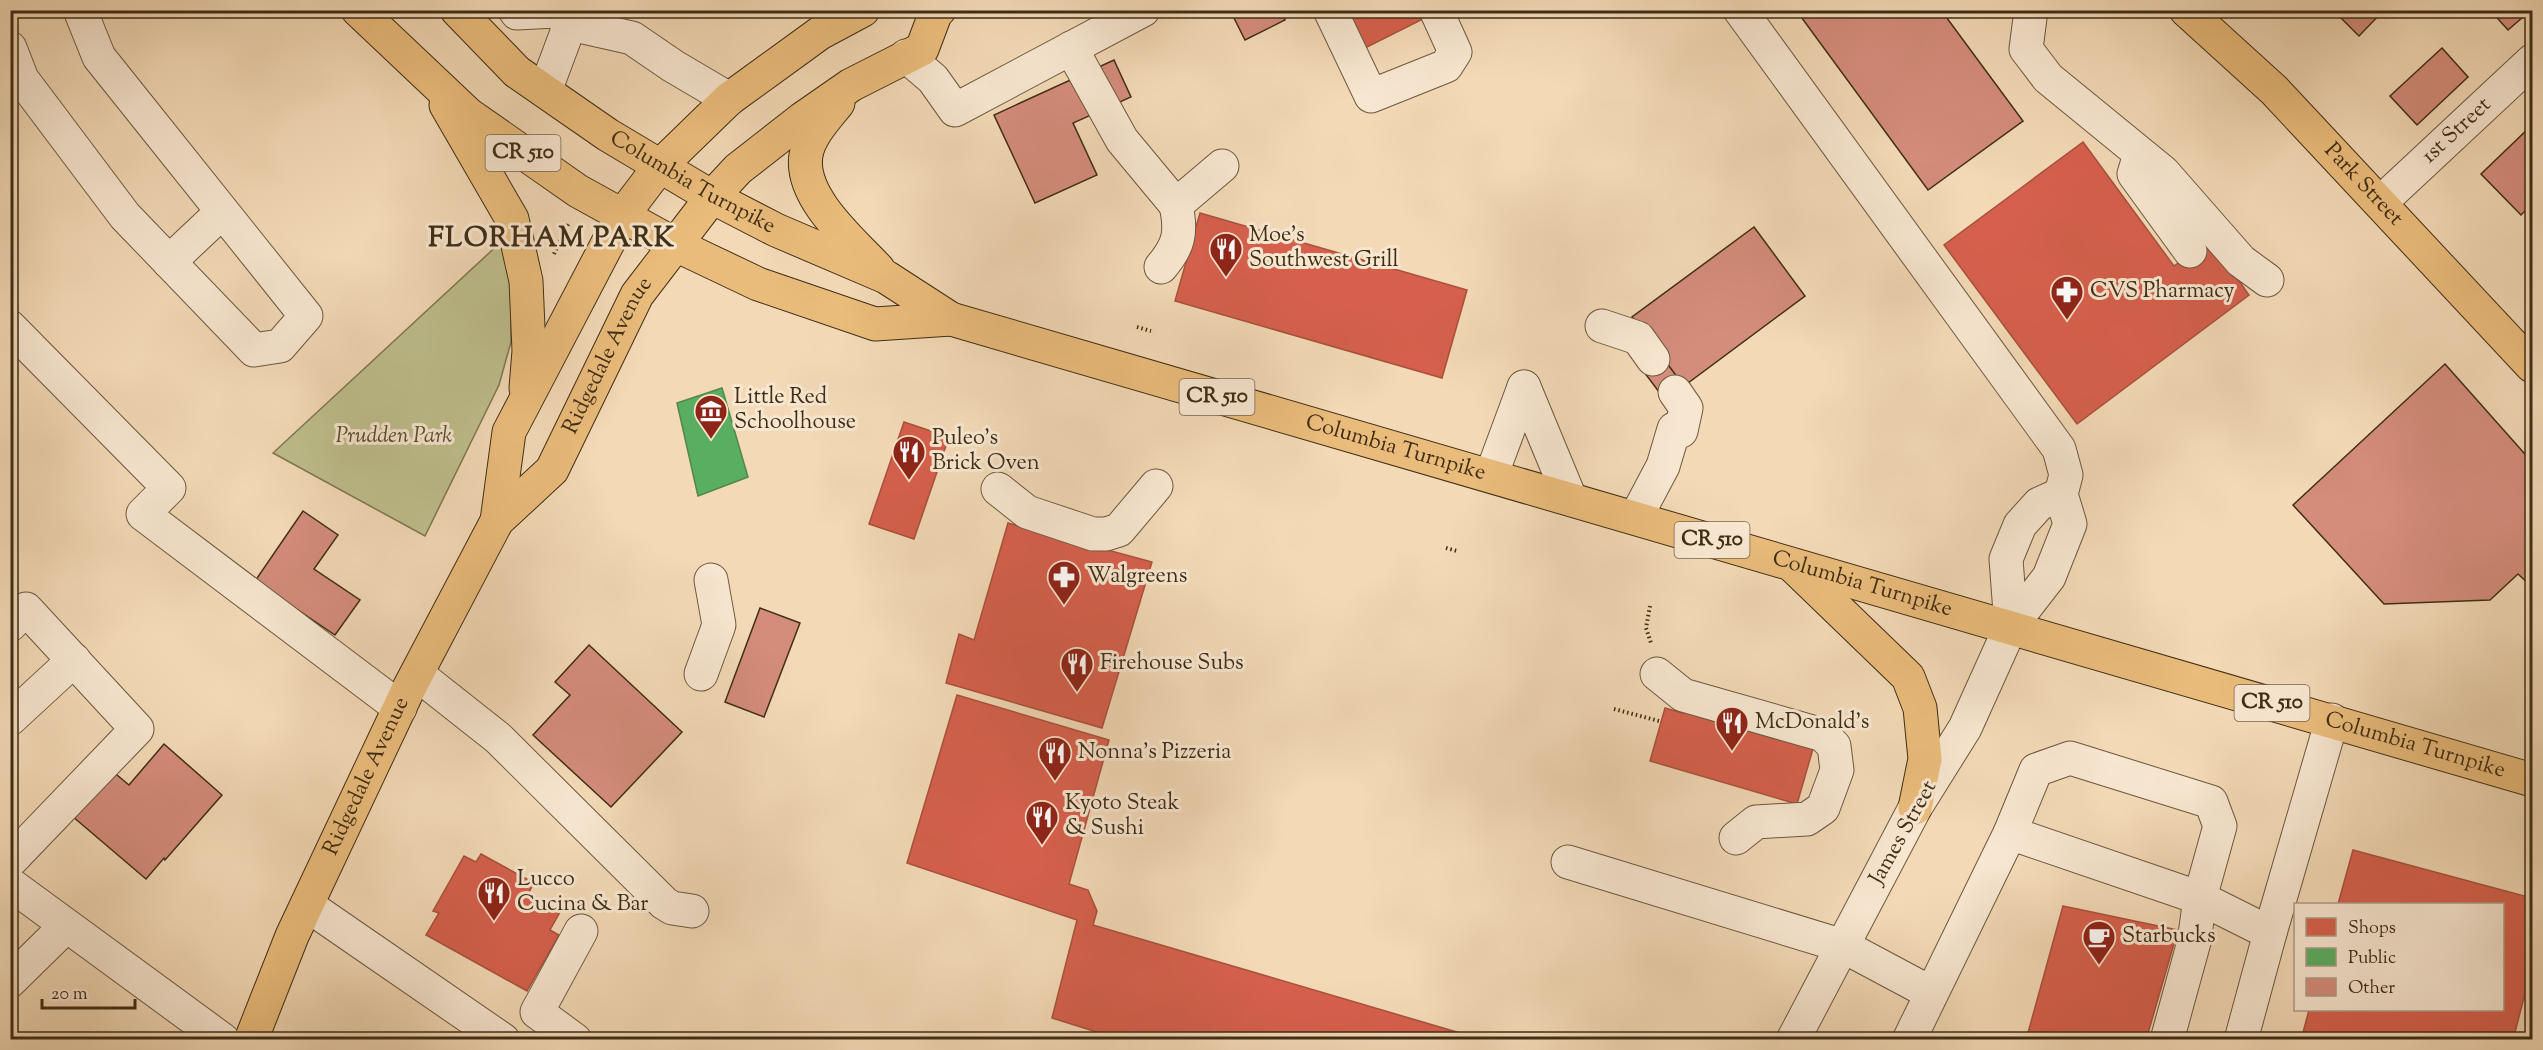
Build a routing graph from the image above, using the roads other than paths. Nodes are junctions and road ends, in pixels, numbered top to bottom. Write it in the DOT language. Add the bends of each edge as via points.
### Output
graph roads {
  1 [pos="80,10"];
  2 [pos="358,10"];
  3 [pos="457,10"];
  4 [pos="515,10"];
  5 [pos="863,10"];
  6 [pos="1143,10"];
  7 [pos="1330,10"];
  8 [pos="1436,10"];
  9 [pos="1740,10"];
  10 [pos="2031,10"];
  11 [pos="2186,10"];
  12 [pos="935,11"];
  13 [pos="559,14"];
  14 [pos="10,48"];
  15 [pos="1071,48"];
  16 [pos="906,56"];
  17 [pos="2532,61"];
  18 [pos="431,80"];
  19 [pos="851,85"];
  20 [pos="545,91"];
  21 [pos="729,99"];
  22 [pos="2140,153"];
  23 [pos="660,166"];
  24 [pos="1222,166"];
  25 [pos="712,197"];
  26 [pos="2381,202"];
  27 [pos="1176,205"];
  28 [pos="222,212"];
  29 [pos="622,216"];
  30 [pos="676,245"];
  31 [pos="2190,251"];
  32 [pos="169,262"];
  33 [pos="1161,267"];
  34 [pos="886,277"];
  35 [pos="2267,280"];
  36 [pos="951,319"];
  37 [pos="1602,326"];
  38 [pos="10,327"];
  39 [pos="1653,359"];
  40 [pos="2532,366"];
  41 [pos="1675,392"];
  42 [pos="525,401"];
  43 [pos="1491,476"];
  44 [pos="1156,486"];
  45 [pos="998,489"];
  46 [pos="2061,494"];
  47 [pos="1570,498"];
  48 [pos="1636,517"];
  49 [pos="497,521"];
  50 [pos="1789,563"];
  51 [pos="711,580"];
  52 [pos="10,625"];
  53 [pos="2011,626"];
  54 [pos="1654,659"];
  55 [pos="74,660"];
  56 [pos="417,674"];
  57 [pos="701,674"];
  58 [pos="400,708"];
  59 [pos="10,719"];
  60 [pos="2332,720"];
  61 [pos="2532,780"];
  62 [pos="1916,808"];
  63 [pos="2010,832"];
  64 [pos="1736,838"];
  65 [pos="10,861"];
  66 [pos="1568,862"];
  67 [pos="10,884"];
  68 [pos="2200,898"];
  69 [pos="307,905"];
  70 [pos="692,911"];
  71 [pos="66,926"];
  72 [pos="581,931"];
  73 [pos="2270,933"];
  74 [pos="1843,945"];
  75 [pos="10,981"];
  76 [pos="1931,993"];
  77 [pos="498,1038"];
  78 [pos="223,1040"];
  79 [pos="251,1040"];
  80 [pos="575,1040"];
  81 [pos="1793,1040"];
  82 [pos="1909,1040"];
  83 [pos="2167,1040"];
  84 [pos="2241,1040"];
  1 -- 28 [label="street" via="99,57"];
  2 -- 18 [label="main road, Columbia Turnpike / CR 510"];
  3 -- 20 [label="main road, Columbia Turnpike / CR 510" via="518,72"];
  4 -- 13 [label="street"];
  5 -- 21 [label="main road, Ridgedale Avenue" via="820,33"];
  6 -- 15 [label="street"];
  7 -- 8 [label="street" via="1371,96 1446,66 1455,52"];
  9 -- 46 [label="street" via="2059,448 2066,475"];
  10 -- 22 [label="street" via="2026,49 2048,78"];
  11 -- 26 [label="main road, Park Street" via="2274,90"];
  12 -- 16 [label="main road, Ridgedale Avenue" via="922,49"];
  13 -- 20 [label="street"];
  13 -- 21 [label="street" via="632,38"];
  14 -- 32 [label="street" via="22,79 125,216"];
  15 -- 16 [label="street" via="955,110 933,79"];
  15 -- 27 [label="street" via="1122,141"];
  16 -- 19 [label="main road, Ridgedale Avenue"];
  17 -- 26 [label="street, 1st Street"];
  18 -- 29 [label="main road, Columbia Turnpike / CR 510" via="468,114 578,191"];
  18 -- 42 [label="main road" via="512,219 526,281 529,351"];
  19 -- 25 [label="main road, Ridgedale Avenue" via="738,169"];
  19 -- 34 [label="main road" via="816,132 806,154 808,175 823,210"];
  20 -- 23 [label="main road, Columbia Turnpike / CR 510"];
  21 -- 23 [label="main road, Ridgedale Avenue"];
  22 -- 31 [label="street" via="2134,174"];
  22 -- 35 [label="street" via="2163,172 2241,261"];
  23 -- 25 [label="main road, Columbia Turnpike / CR 510"];
  23 -- 29 [label="main road, Ridgedale Avenue"];
  24 -- 27 [label="street"];
  25 -- 30 [label="main road, Ridgedale Avenue"];
  25 -- 34 [label="main road, Columbia Turnpike / CR 510" via="776,230"];
  26 -- 40 [label="main road, Park Street"];
  27 -- 33 [label="street" via="1176,248"];
  28 -- 32 [label="street"];
  28 -- 32 [label="street" via="306,316 280,346 254,350"];
  29 -- 30 [label="main road, Columbia Turnpike / CR 510"];
  29 -- 42 [label="main road, Ridgedale Avenue"];
  30 -- 36 [label="main road, Columbia Turnpike / CR 510" via="758,284 874,324"];
  30 -- 49 [label="main road, Ridgedale Avenue" via="635,297 552,470"];
  34 -- 36 [label="main road, Columbia Turnpike / CR 510"];
  36 -- 43 [label="main road, Columbia Turnpike / CR 510"];
  37 -- 39 [label="street" via="1638,339"];
  38 -- 58 [label="street" via="169,488 143,513"];
  41 -- 48 [label="street" via="1686,408 1663,466"];
  42 -- 49 [label="main road, Ridgedale Avenue" via="509,432"];
  43 -- 47 [label="main road, Columbia Turnpike / CR 510"];
  43 -- 47 [label="street" via="1524,387"];
  44 -- 45 [label="street" via="1119,530 1093,534 1027,512"];
  46 -- 53 [label="street, James Street" via="2070,524 2049,577"];
  46 -- 53 [label="street" via="2039,504 2020,525 2006,559"];
  47 -- 48 [label="main road, Columbia Turnpike / CR 510"];
  48 -- 50 [label="main road, Columbia Turnpike / CR 510"];
  49 -- 56 [label="main road, Ridgedale Avenue"];
  50 -- 53 [label="main road, Columbia Turnpike / CR 510"];
  50 -- 62 [label="main road" via="1908,677 1920,708 1925,759"];
  51 -- 57 [label="street" via="719,625"];
  52 -- 55 [label="street" via="26,609"];
  53 -- 60 [label="main road, Columbia Turnpike / CR 510"];
  53 -- 62 [label="street, James Street" via="1965,728"];
  54 -- 64 [label="street" via="1683,695 1823,735 1834,746 1837,770 1823,808 1807,819 1756,822"];
  55 -- 59 [label="street"];
  55 -- 65 [label="street" via="137,729"];
  56 -- 58 [label="main road, Ridgedale Avenue"];
  56 -- 70 [label="street" via="498,738 664,903"];
  58 -- 69 [label="main road, Ridgedale Avenue"];
  60 -- 61 [label="main road, Columbia Turnpike / CR 510"];
  60 -- 73 [label="street"];
  62 -- 74 [label="street, James Street"];
  63 -- 68 [label="street"];
  63 -- 68 [label="street" via="2036,770 2070,758 2211,802 2220,826"];
  63 -- 76 [label="street"];
  66 -- 74 [label="street"];
  67 -- 71 [label="street"];
  68 -- 73 [label="street"];
  68 -- 83 [label="street" via="2194,942"];
  69 -- 77 [label="street"];
  69 -- 79 [label="main road, Ridgedale Avenue"];
  71 -- 75 [label="street"];
  71 -- 78 [label="street"];
  72 -- 80 [label="street" via="537,1012"];
  73 -- 84 [label="street"];
  74 -- 76 [label="street"];
  74 -- 81 [label="street, James Street"];
  76 -- 82 [label="street"];
}
